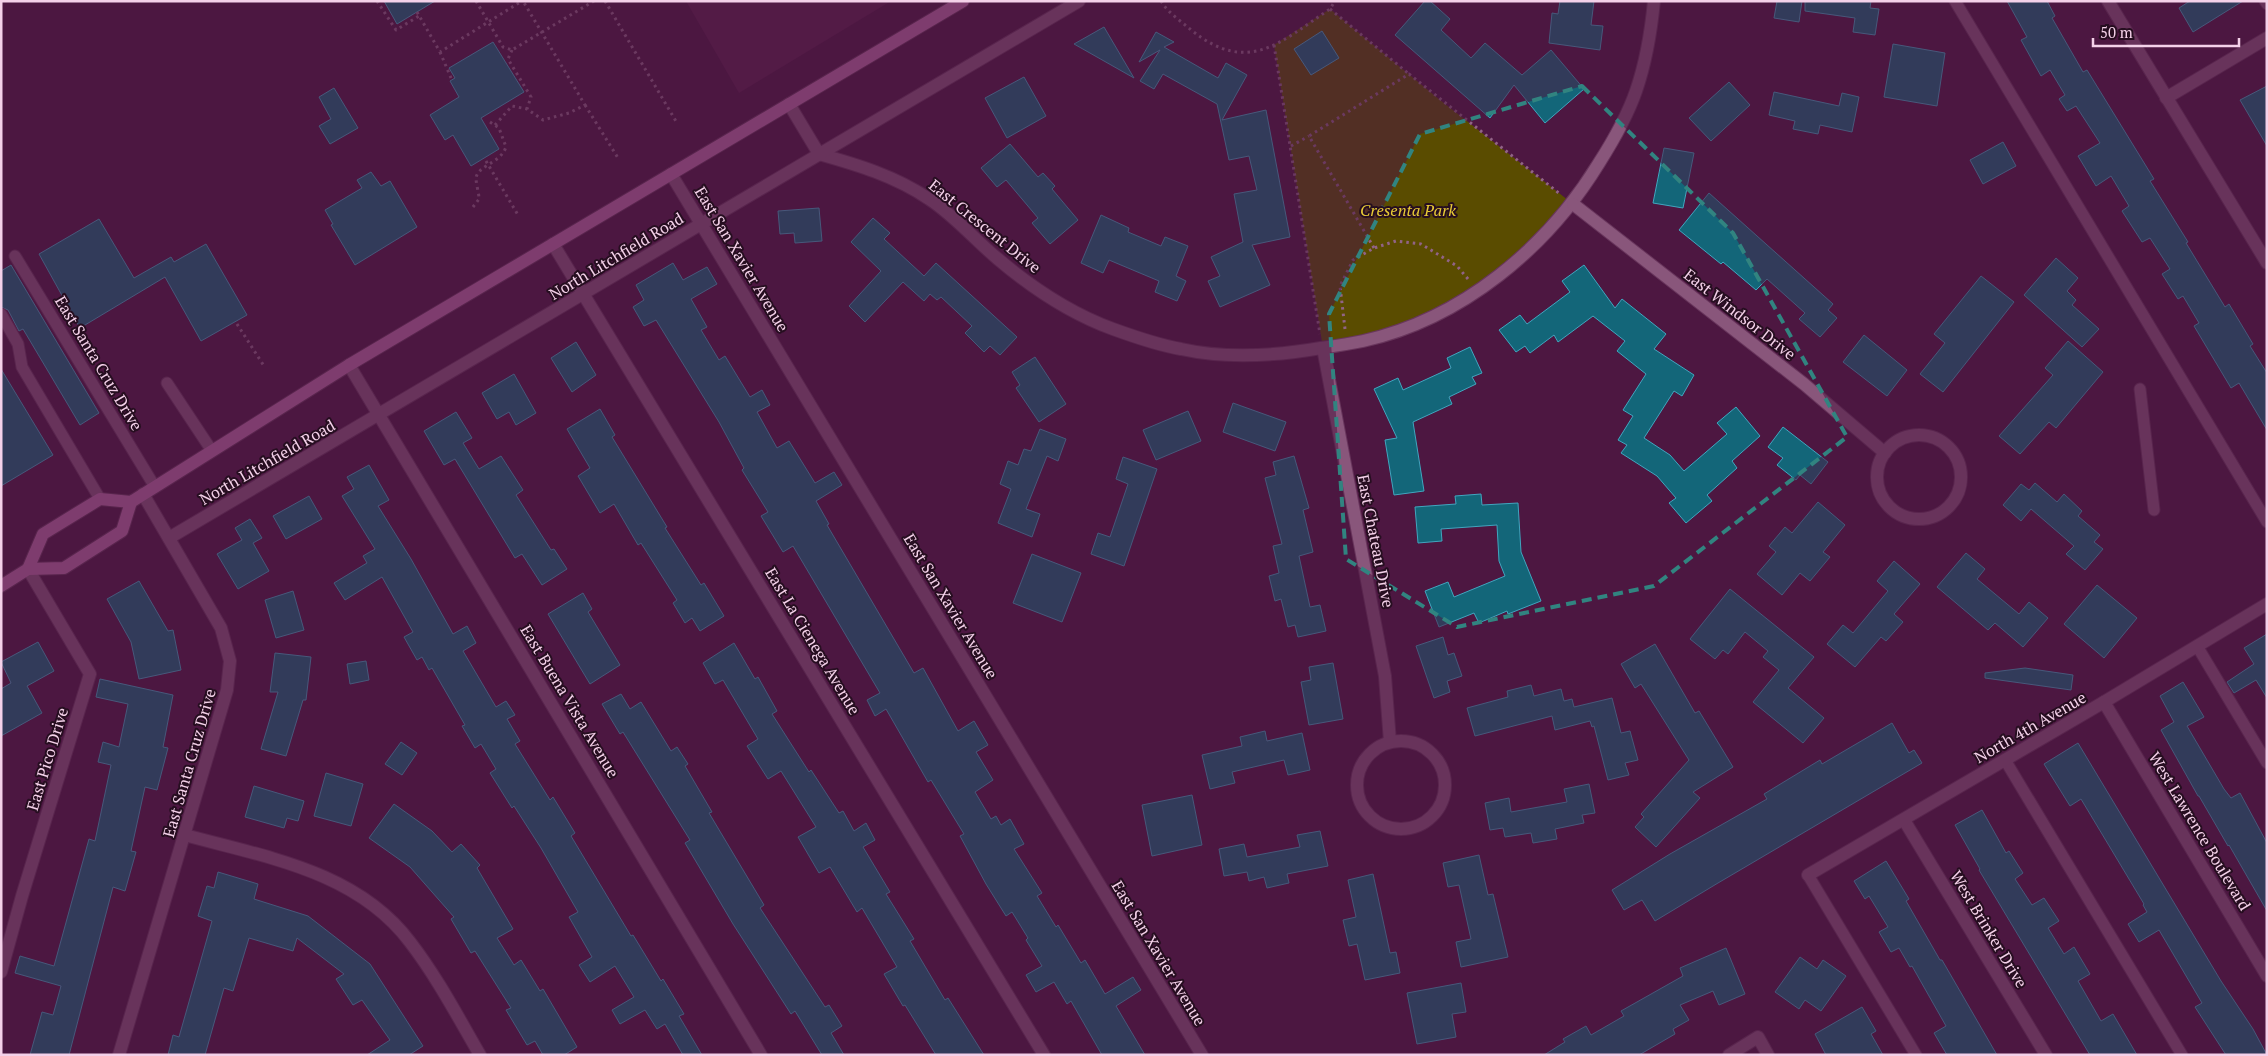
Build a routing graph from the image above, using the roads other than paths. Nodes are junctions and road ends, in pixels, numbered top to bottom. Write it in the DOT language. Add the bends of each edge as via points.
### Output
graph roads {
  1 [pos="964,1"];
  2 [pos="1079,1"];
  3 [pos="1654,1"];
  4 [pos="1955,1"];
  5 [pos="2108,1"];
  6 [pos="2267,38"];
  7 [pos="2166,98"];
  8 [pos="789,104"];
  9 [pos="819,154"];
  10 [pos="671,174"];
  11 [pos="1573,204"];
  12 [pos="702,223"];
  13 [pos="553,244"];
  14 [pos="16,256"];
  15 [pos="2267,263"];
  16 [pos="584,293"];
  17 [pos="1,314"];
  18 [pos="1323,348"];
  19 [pos="349,365"];
  20 [pos="167,383"];
  21 [pos="2140,389"];
  22 [pos="380,414"];
  23 [pos="212,451"];
  24 [pos="1885,453"];
  25 [pos="155,486"];
  26 [pos="143,494"];
  27 [pos="100,499"];
  28 [pos="130,502"];
  29 [pos="2154,510"];
  30 [pos="2267,522"];
  31 [pos="169,538"];
  32 [pos="28,569"];
  33 [pos="1,586"];
  34 [pos="2267,604"];
  35 [pos="2197,646"];
  36 [pos="2104,702"];
  37 [pos="1390,742"];
  38 [pos="2005,760"];
  39 [pos="2267,763"];
  40 [pos="1904,820"];
  41 [pos="185,835"];
  42 [pos="1808,875"];
  43 [pos="1,972"];
  44 [pos="2267,976"];
  45 [pos="119,1055"];
  46 [pos="480,1055"];
  47 [pos="761,1055"];
  48 [pos="1044,1055"];
  49 [pos="1202,1055"];
  50 [pos="1729,1055"];
  51 [pos="1768,1055"];
  52 [pos="1916,1055"];
  53 [pos="2046,1055"];
  54 [pos="2182,1055"];
  1 -- 8 [label="main road"];
  2 -- 9 [label="street, North Litchfield Road"];
  3 -- 11 [label="street, East Crescent Drive" via="1647,52 1636,93 1618,134"];
  4 -- 30 [label="lane"];
  5 -- 7 [label="street"];
  6 -- 7 [label="street"];
  7 -- 15 [label="street"];
  8 -- 9 [label="street"];
  8 -- 10 [label="main road"];
  9 -- 12 [label="street, North Litchfield Road"];
  9 -- 18 [label="street, East Crescent Drive" via="897,180 931,200 997,259 1032,285 1072,310 1112,328 1181,350 1223,354 1263,356"];
  10 -- 12 [label="street, East San Xavier Avenue"];
  10 -- 13 [label="main road"];
  11 -- 18 [label="street, East Crescent Drive" via="1515,263 1438,314 1365,340"];
  11 -- 24 [label="street, East Windsor Drive" via="1804,384"];
  12 -- 16 [label="street, North Litchfield Road"];
  12 -- 49 [label="street, East San Xavier Avenue"];
  13 -- 16 [label="street, East La Cienega Avenue"];
  13 -- 19 [label="main road"];
  14 -- 25 [label="lane, East Santa Cruz Drive"];
  16 -- 22 [label="street, North Litchfield Road"];
  16 -- 48 [label="street, East La Cienega Avenue"];
  17 -- 27 [label="lane" via="18,344 22,368"];
  18 -- 37 [label="street, East Chateau Drive" via="1385,676"];
  19 -- 22 [label="street, East Buena Vista Avenue"];
  19 -- 23 [label="main road"];
  20 -- 23 [label="lane"];
  21 -- 29 [label="lane"];
  22 -- 31 [label="street, North Litchfield Road"];
  22 -- 47 [label="street, East Buena Vista Avenue"];
  23 -- 25 [label="main road"];
  24 -- 24 [label="street" via="1877,478 1886,504 1896,513 1923,520 1947,510 1955,500 1961,474 1952,450 1942,442 1931,436 1905,437"];
  25 -- 26 [label="main road"];
  26 -- 28 [label="main road"];
  26 -- 31 [label="street, East Santa Cruz Drive"];
  27 -- 28 [label="main road"];
  27 -- 32 [label="main road" via="43,534"];
  28 -- 32 [label="main road" via="122,531 64,568"];
  31 -- 41 [label="street, East Santa Cruz Drive" via="221,628 230,662 227,690"];
  32 -- 33 [label="main road"];
  32 -- 43 [label="street, East Pico Drive" via="90,674"];
  34 -- 35 [label="street, North 4th Avenue"];
  35 -- 36 [label="street, North 4th Avenue"];
  35 -- 39 [label="lane"];
  36 -- 38 [label="street, North 4th Avenue"];
  36 -- 44 [label="street, West Lawrence Boulevard"];
  37 -- 37 [label="street" via="1367,757 1360,770 1357,784 1360,798 1376,821 1401,828 1414,826 1436,812 1444,793 1444,773 1429,750 1404,741"];
  38 -- 40 [label="street, North 4th Avenue"];
  38 -- 54 [label="lane"];
  40 -- 42 [label="street, North 4th Avenue"];
  40 -- 53 [label="street, West Brinker Drive"];
  41 -- 45 [label="street, East Santa Cruz Drive"];
  41 -- 46 [label="street" via="325,876 352,889 374,905 410,941"];
  42 -- 52 [label="lane"];
  50 -- 51 [label="street" via="1758,1037"];
}
